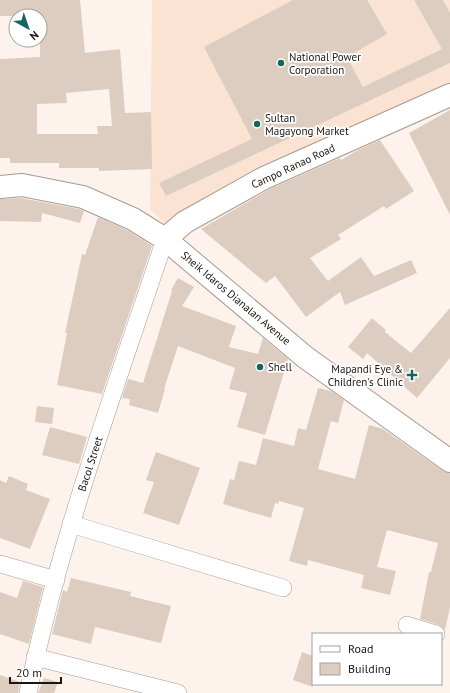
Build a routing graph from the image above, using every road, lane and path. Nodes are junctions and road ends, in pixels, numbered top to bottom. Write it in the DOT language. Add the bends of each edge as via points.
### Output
graph roads {
  1 [pos="450,96"];
  2 [pos="0,187"];
  3 [pos="165,239"];
  4 [pos="450,460"];
  5 [pos="71,524"];
  6 [pos="0,564"];
  7 [pos="56,580"];
  8 [pos="283,588"];
  9 [pos="407,625"];
  10 [pos="433,633"];
  11 [pos="35,657"];
  12 [pos="28,693"];
  13 [pos="178,693"];
  1 -- 3 [label="main road, Campo Ranao Road" via="264,178 184,222"];
  2 -- 3 [label="main road, Sheik Idaros Dianalan Avenue" via="22,185 83,197 132,219"];
  3 -- 4 [label="main road, Sheik Idaros Dianalan Avenue" via="305,357"];
  3 -- 5 [label="street, Bacol Street"];
  5 -- 7 [label="street, Bacol Street"];
  5 -- 8 [label="street"];
  6 -- 7 [label="street"];
  7 -- 11 [label="street, Bacol Street"];
  9 -- 10 [label="street"];
  11 -- 12 [label="street, Bacol Street"];
  11 -- 13 [label="street"];
}
